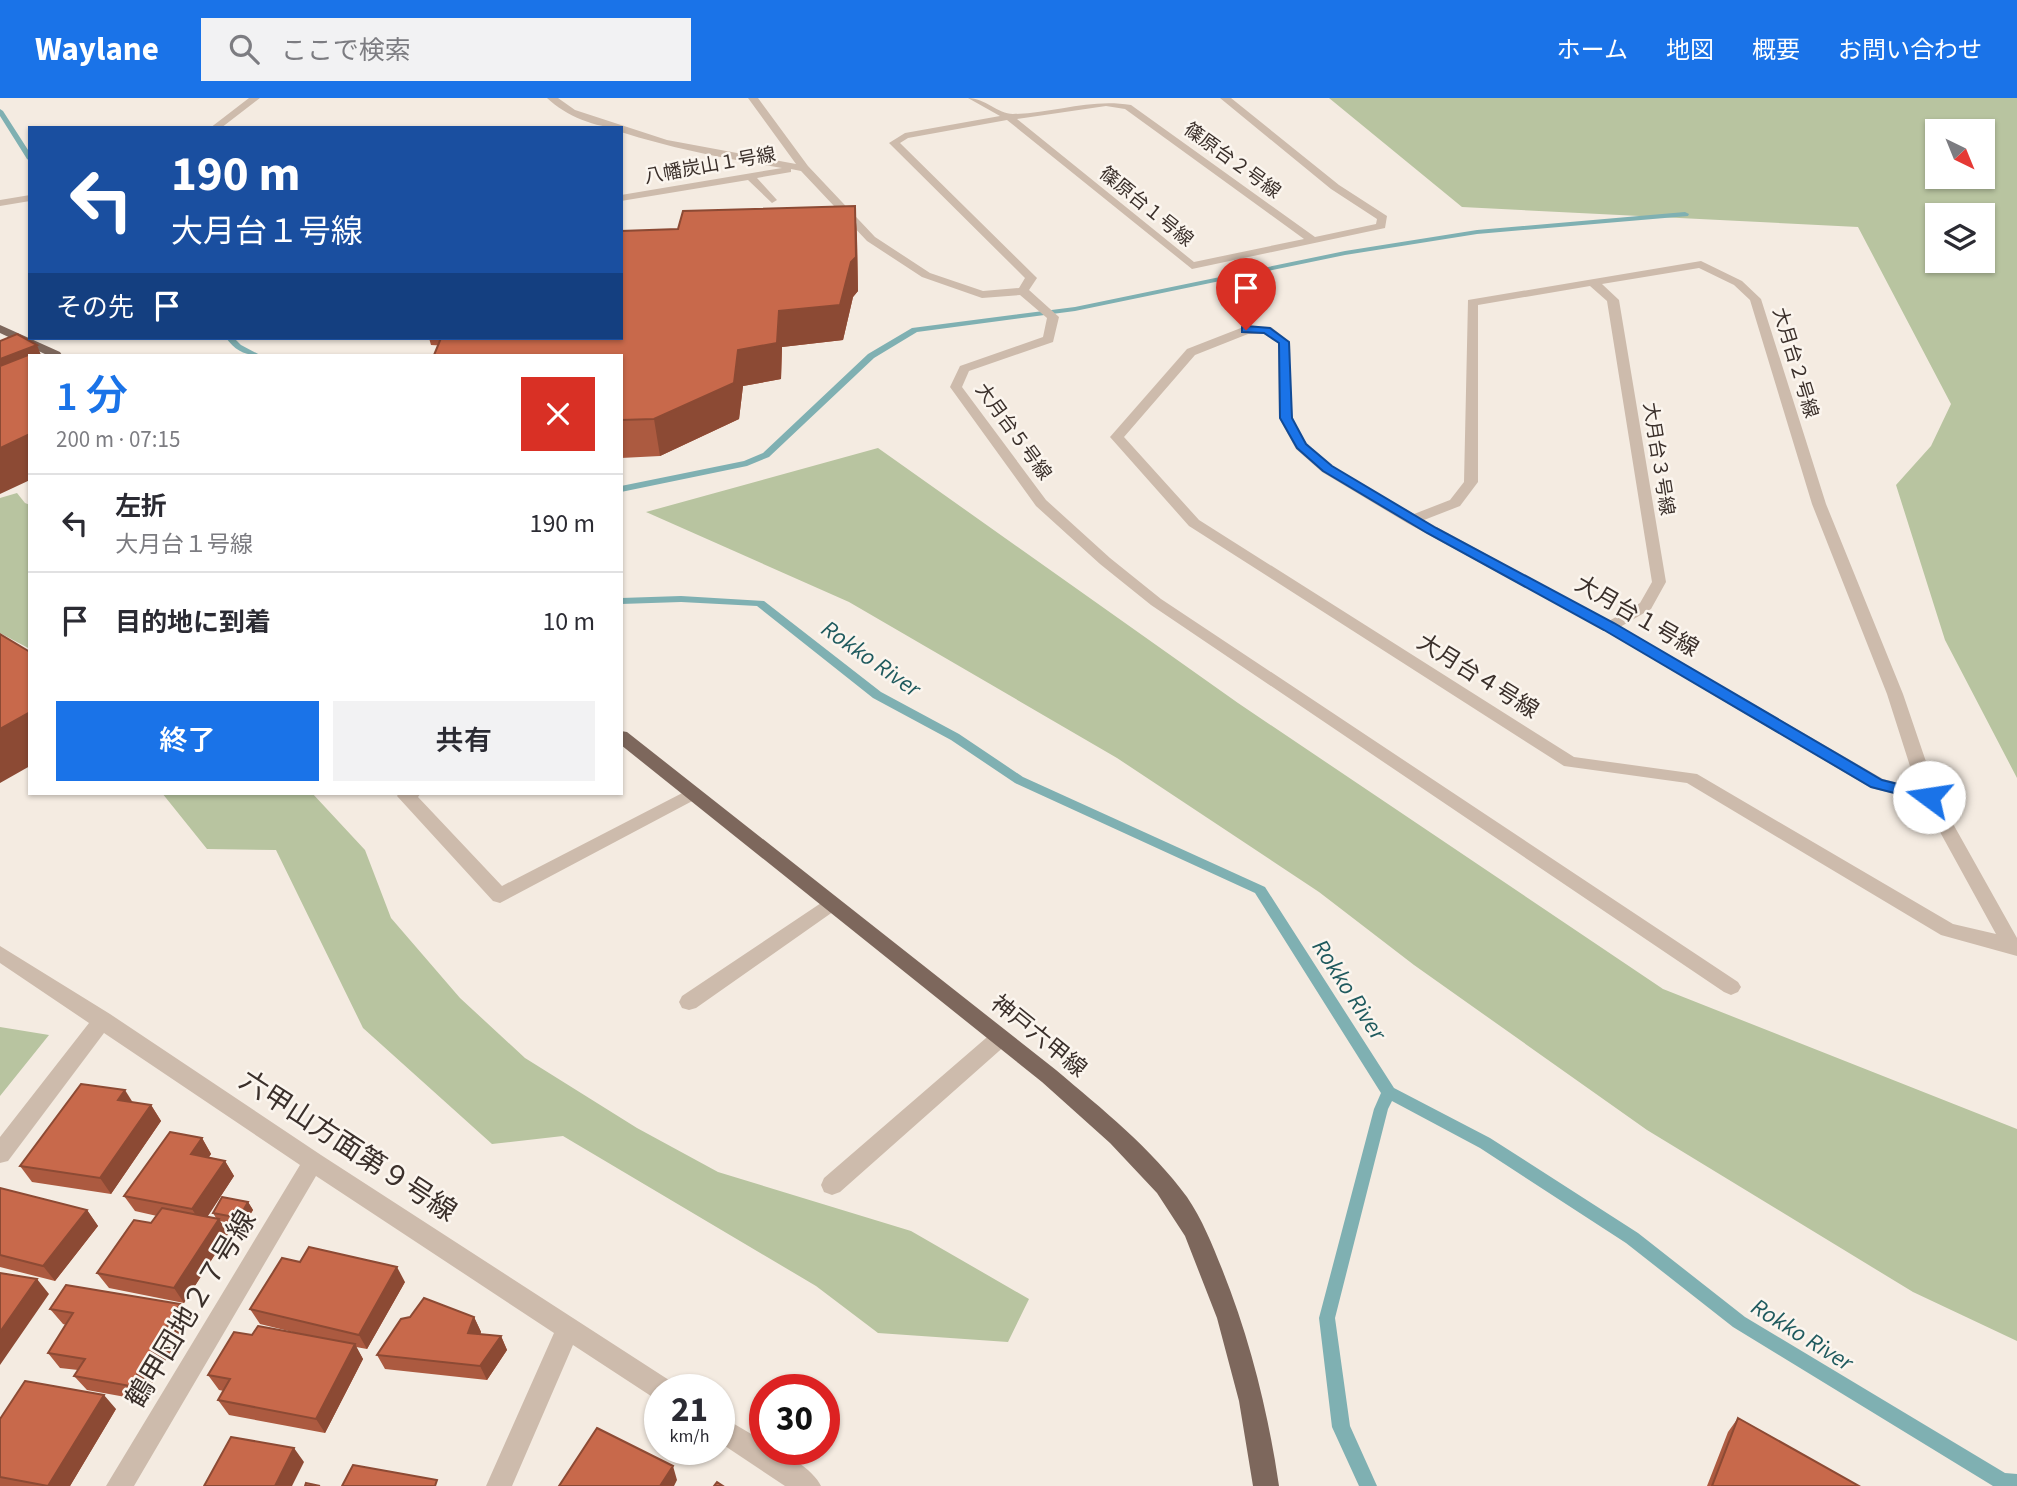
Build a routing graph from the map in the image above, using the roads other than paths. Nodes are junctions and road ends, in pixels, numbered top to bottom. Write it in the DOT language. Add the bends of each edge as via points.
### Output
graph roads {
  1 [pos="255,98"];
  2 [pos="552,98"];
  3 [pos="753,98"];
  4 [pos="973,98"];
  5 [pos="1225,98"];
  6 [pos="1009,117"];
  7 [pos="218,126"];
  8 [pos="614,126"];
  9 [pos="623,129"];
  10 [pos="804,167"];
  11 [pos="750,176"];
  12 [pos="28,198"];
  13 [pos="623,198"];
  14 [pos="772,200"];
  15 [pos="0,203"];
  16 [pos="1311,240"];
  17 [pos="1593,282"];
  18 [pos="1023,291"];
  19 [pos="0,330"];
  20 [pos="1246,330"];
  21 [pos="54,354"];
  22 [pos="1412,520"];
  23 [pos="1609,626"];
  24 [pos="623,738"];
  25 [pos="692,794"];
  26 [pos="408,795"];
  27 [pos="1929,797"];
  28 [pos="830,904"];
  29 [pos="2014,950"];
  30 [pos="0,953"];
  31 [pos="1731,987"];
  32 [pos="689,1002"];
  33 [pos="103,1020"];
  34 [pos="1000,1038"];
  35 [pos="0,1154"];
  36 [pos="313,1163"];
  37 [pos="832,1185"];
  38 [pos="569,1327"];
  39 [pos="644,1377"];
  40 [pos="735,1438"];
  41 [pos="119,1486"];
  42 [pos="499,1486"];
  43 [pos="808,1486"];
  44 [pos="1266,1486"];
  1 -- 7 [label="street"];
  2 -- 8 [label="street" via="572,112"];
  3 -- 10 [label="street"];
  4 -- 6 [label="street"];
  5 -- 16 [label="street, 篠原台１号線" via="1335,187 1383,218 1381,226"];
  6 -- 16 [label="street, 篠原台２号線" via="1106,103 1128,107"];
  6 -- 16 [label="street, 篠原台１号線" via="1192,266"];
  6 -- 18 [label="street" via="905,136 894,144 1031,278"];
  9 -- 10 [label="street" via="646,138"];
  10 -- 11 [label="street, 八幡炭山１号線"];
  10 -- 18 [label="street" via="871,239 926,275 982,295"];
  11 -- 13 [label="street, 八幡炭山１号線"];
  11 -- 14 [label="street"];
  12 -- 15 [label="street"];
  17 -- 22 [label="street, 大月台２号線" via="1472,302 1471,482 1455,503"];
  17 -- 23 [label="street, 大月台３号線" via="1613,300 1659,582 1646,606"];
  17 -- 27 [label="street, 大月台２号線" via="1701,264 1755,299 1819,504 1895,694"];
  18 -- 31 [label="street, 大月台５号線" via="1053,317 1049,339 964,369 956,387 1041,503 1156,602"];
  19 -- 21 [label="main road"];
  20 -- 22 [label="street, 大月台１号線" via="1267,330 1284,342 1286,418 1301,446 1343,479"];
  20 -- 29 [label="street, 大月台４号線" via="1191,352 1117,437 1194,523 1570,762 1691,778 1948,930"];
  22 -- 23 [label="street, 大月台１号線"];
  23 -- 27 [label="street, 大月台１号線" via="1877,784"];
  24 -- 25 [label="main road, 神戸六甲線"];
  25 -- 26 [label="street" via="500,896"];
  25 -- 28 [label="main road, 神戸六甲線"];
  27 -- 29 [label="street"];
  28 -- 32 [label="street"];
  28 -- 34 [label="main road, 神戸六甲線"];
  30 -- 33 [label="street, 六甲山方面第９号線"];
  33 -- 35 [label="street"];
  33 -- 36 [label="street, 六甲山方面第９号線"];
  34 -- 37 [label="street"];
  34 -- 44 [label="main road, 神戸六甲線" via="1097,1117 1163,1184 1194,1228 1224,1302 1248,1382"];
  36 -- 38 [label="street, 六甲山方面第９号線"];
  36 -- 41 [label="street, 鶴甲団地２７号線"];
  38 -- 39 [label="street, 六甲山方面第９号線"];
  38 -- 42 [label="street"];
  40 -- 43 [label="street"];
}
